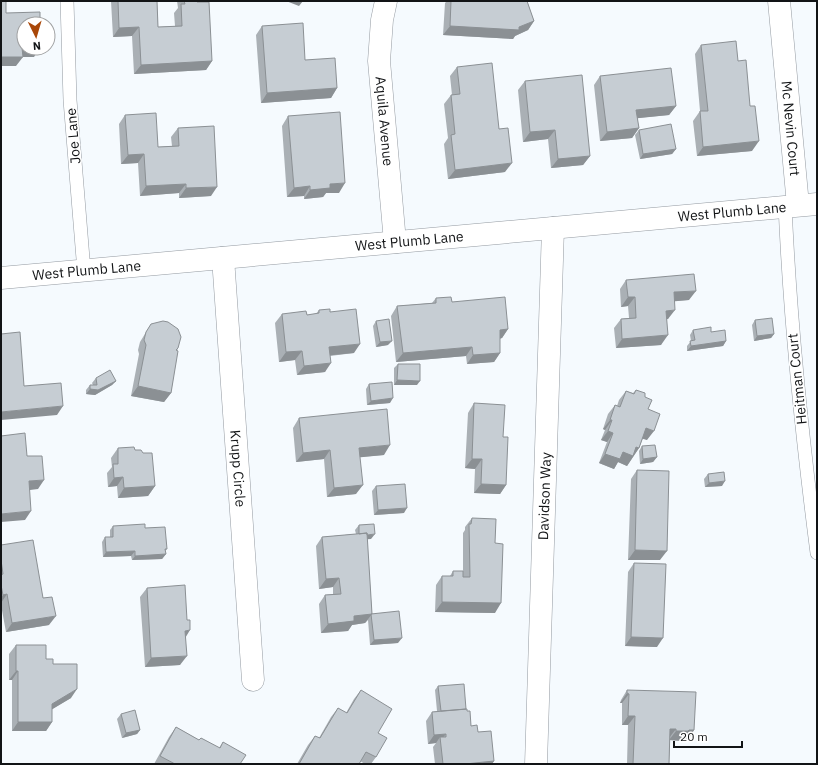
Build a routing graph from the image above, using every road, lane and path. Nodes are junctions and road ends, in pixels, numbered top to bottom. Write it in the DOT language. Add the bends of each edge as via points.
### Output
graph roads {
  1 [pos="67,1"];
  2 [pos="386,1"];
  3 [pos="779,1"];
  4 [pos="800,205"];
  5 [pos="553,228"];
  6 [pos="395,242"];
  7 [pos="222,258"];
  8 [pos="84,271"];
  9 [pos="1,278"];
  10 [pos="817,553"];
  11 [pos="253,680"];
  12 [pos="536,764"];
  1 -- 8 [label="lane, Joe Lane" via="70,100"];
  2 -- 6 [label="street, Aquila Avenue" via="379,61"];
  3 -- 4 [label="street, Mc Nevin Court"];
  4 -- 5 [label="street, West Plumb Lane"];
  4 -- 10 [label="lane, Heitman Court" via="789,298"];
  5 -- 6 [label="street, West Plumb Lane"];
  5 -- 12 [label="street, Davidson Way"];
  6 -- 7 [label="street, West Plumb Lane"];
  7 -- 8 [label="street, West Plumb Lane"];
  7 -- 11 [label="street, Krupp Circle"];
  8 -- 9 [label="street, West Plumb Lane"];
}
